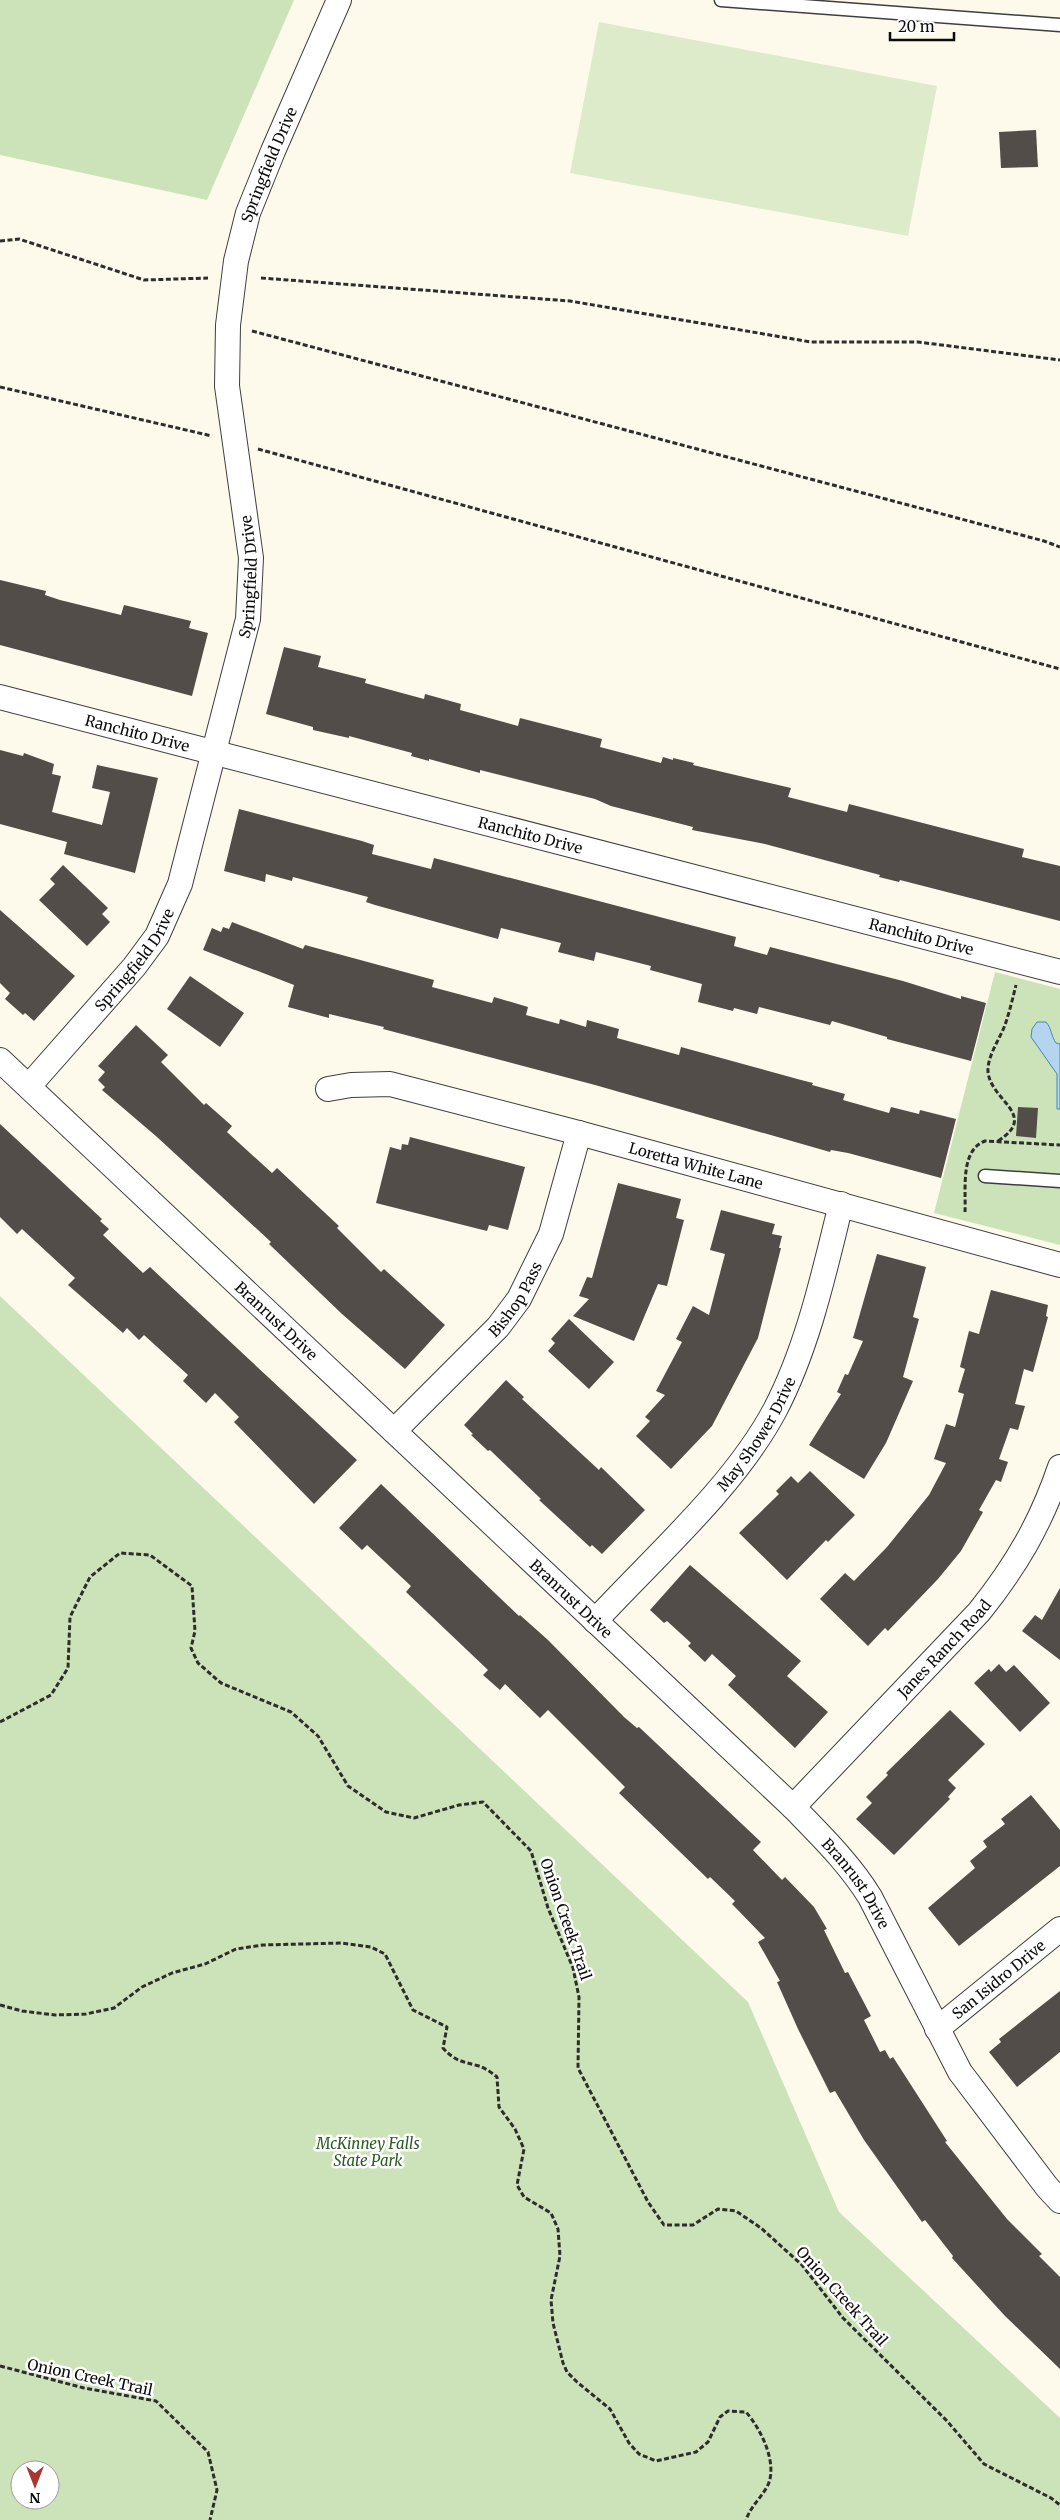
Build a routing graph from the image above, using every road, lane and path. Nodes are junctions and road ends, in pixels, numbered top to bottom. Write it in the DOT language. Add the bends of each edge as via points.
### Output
graph roads {
  1 [pos="339,0"];
  2 [pos="721,0"];
  3 [pos="1060,25"];
  4 [pos="0,241"];
  5 [pos="208,278"];
  6 [pos="260,278"];
  7 [pos="252,331"];
  8 [pos="1060,360"];
  9 [pos="0,387"];
  10 [pos="215,437"];
  11 [pos="258,448"];
  12 [pos="1060,548"];
  13 [pos="1060,669"];
  14 [pos="0,697"];
  15 [pos="213,752"];
  16 [pos="1060,972"];
  17 [pos="1016,985"];
  18 [pos="0,1060"];
  19 [pos="29,1086"];
  20 [pos="328,1090"];
  21 [pos="580,1133"];
  22 [pos="998,1141"];
  23 [pos="985,1176"];
  24 [pos="1060,1181"];
  25 [pos="842,1204"];
  26 [pos="1060,1265"];
  27 [pos="394,1431"];
  28 [pos="1060,1467"];
  29 [pos="594,1621"];
  30 [pos="0,1722"];
  31 [pos="793,1807"];
  32 [pos="1060,1929"];
  33 [pos="0,2005"];
  34 [pos="937,2029"];
  35 [pos="1060,2201"];
  36 [pos="0,2366"];
  37 [pos="1060,2505"];
  38 [pos="210,2520"];
  39 [pos="746,2520"];
  1 -- 15 [label="street, Springfield Drive" via="252,204 233,277 226,348 227,386 248,528 251,587 248,619"];
  2 -- 3 [label="lane"];
  4 -- 5 [label="path" via="20,239 144,280"];
  6 -- 8 [label="path" via="570,302 811,342 918,342"];
  7 -- 12 [label="path" via="1044,541"];
  9 -- 10 [label="path"];
  11 -- 13 [label="path"];
  14 -- 15 [label="street, Ranchito Drive"];
  15 -- 16 [label="street, Ranchito Drive"];
  15 -- 19 [label="street, Springfield Drive" via="180,884 157,936 128,974"];
  17 -- 22 [label="path" via="1007,1021 988,1065 993,1086 1013,1110 1013,1127"];
  18 -- 19 [label="street, Branrust Drive"];
  19 -- 27 [label="street, Branrust Drive"];
  20 -- 21 [label="street, Loretta White Lane" via="351,1084 390,1084"];
  21 -- 25 [label="street, Loretta White Lane"];
  21 -- 27 [label="street, Bishop Pass" via="551,1234 519,1299 498,1327"];
  23 -- 24 [label="lane"];
  25 -- 26 [label="street, Loretta White Lane"];
  25 -- 29 [label="street, May Shower Drive" via="812,1316 775,1410 729,1479"];
  27 -- 29 [label="street, Branrust Drive"];
  28 -- 31 [label="street, Janes Ranch Road" via="1040,1519 1006,1578 979,1612"];
  29 -- 31 [label="street, Branrust Drive"];
  30 -- 37 [label="path, Onion Creek Trail" via="51,1695 68,1668 70,1617 90,1577 120,1553 150,1555 192,1586 195,1631 191,1648 198,1663 221,1683 291,1712 318,1736 348,1786 386,1812 414,1818 483,1802 531,1851 548,1908 573,1968 579,1997 578,2068 648,2202 664,2225 693,2225 718,2210 736,2211 761,2228 802,2265 843,2318 947,2421 984,2464"];
  31 -- 34 [label="street, Branrust Drive" via="855,1873"];
  32 -- 34 [label="street, San Isidro Drive"];
  33 -- 39 [label="path" via="56,2015 86,2014 114,2008 142,1987 172,1973 205,1964 236,1949 263,1945 342,1943 371,1947 385,1954 413,2010 447,2027 443,2048 450,2056 481,2066 497,2077 498,2107 524,2149 517,2185 524,2197 550,2213 558,2229 560,2256 551,2300 567,2372 610,2409 639,2454 656,2461 696,2452 708,2442 720,2417 728,2411 746,2412 755,2421 763,2440 772,2475"];
  34 -- 35 [label="street, Branrust Drive" via="960,2072"];
  36 -- 38 [label="path, Onion Creek Trail" via="84,2388 156,2401 208,2452 216,2490"];
}
